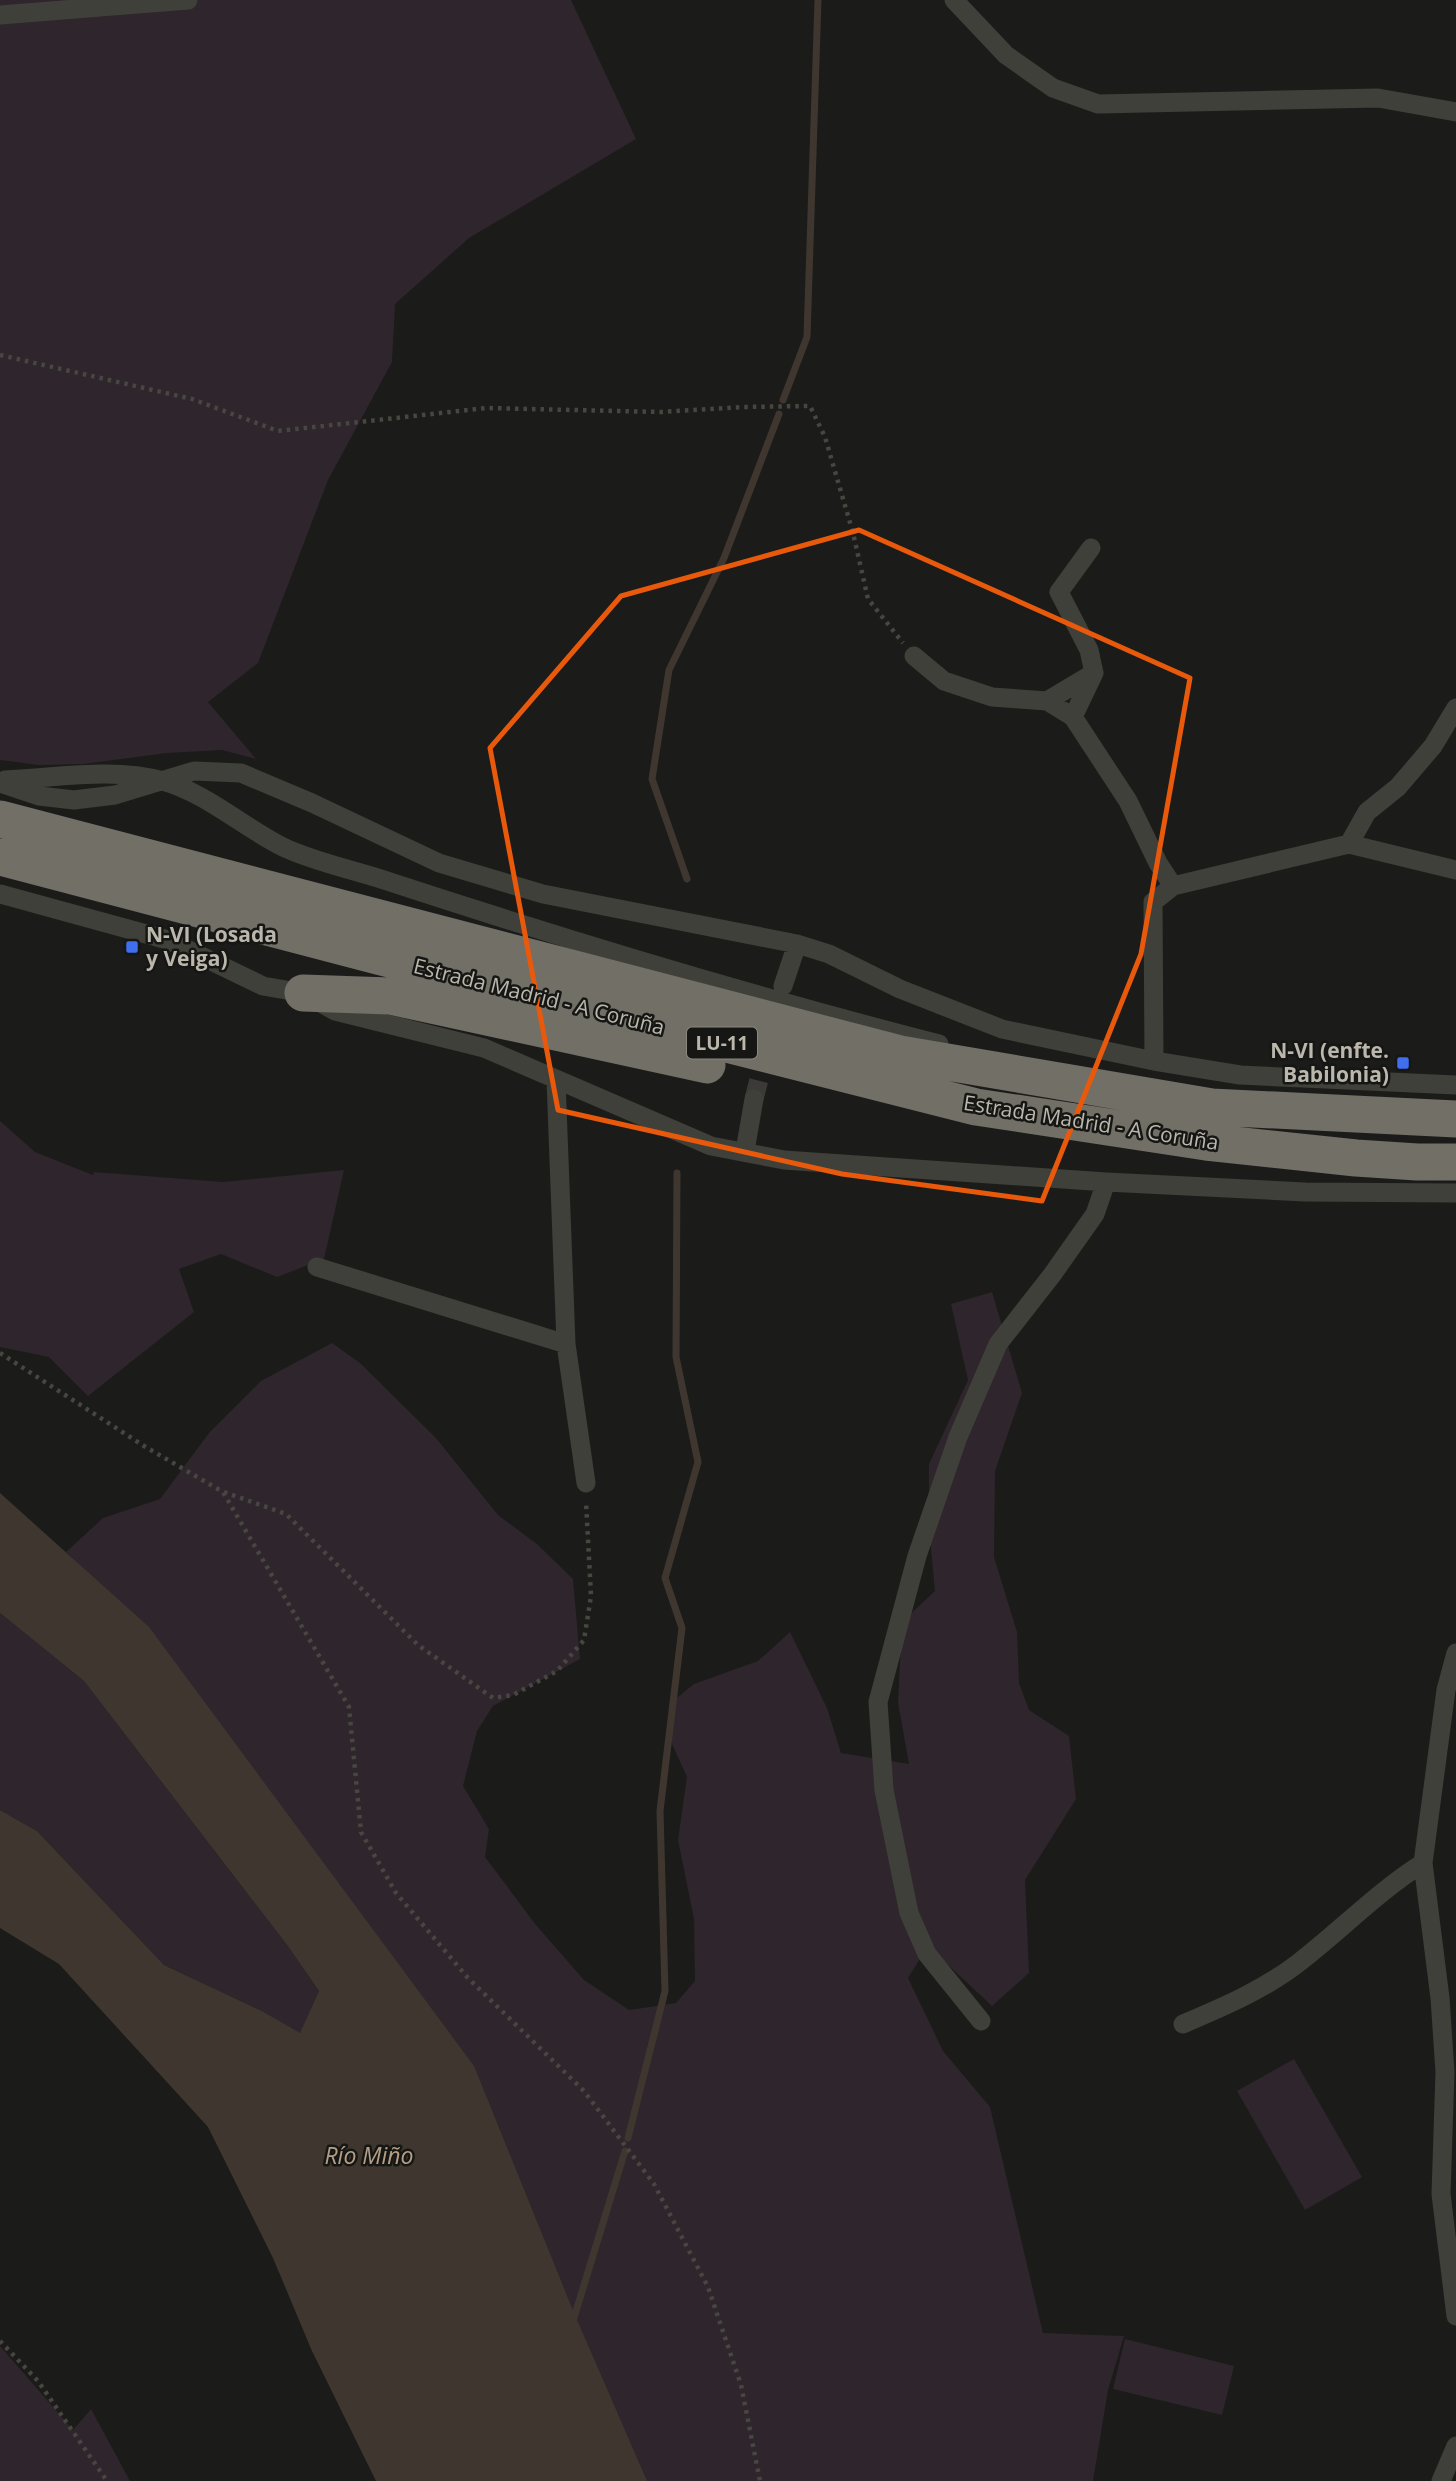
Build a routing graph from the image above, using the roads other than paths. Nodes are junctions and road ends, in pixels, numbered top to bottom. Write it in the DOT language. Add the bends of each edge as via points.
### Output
graph roads {
  1 [pos="188,0"];
  2 [pos="954,0"];
  3 [pos="0,15"];
  4 [pos="1456,112"];
  5 [pos="1091,548"];
  6 [pos="914,656"];
  7 [pos="1094,673"];
  8 [pos="1047,701"];
  9 [pos="1456,708"];
  10 [pos="1073,717"];
  11 [pos="163,781"];
  12 [pos="0,782"];
  13 [pos="0,819"];
  14 [pos="1349,844"];
  15 [pos="0,857"];
  16 [pos="1456,869"];
  17 [pos="1173,886"];
  18 [pos="0,894"];
  19 [pos="797,944"];
  20 [pos="783,986"];
  21 [pos="303,993"];
  22 [pos="1154,1060"];
  23 [pos="556,1080"];
  24 [pos="1456,1085"];
  25 [pos="1119,1091"];
  26 [pos="754,1100"];
  27 [pos="1456,1119"];
  28 [pos="745,1151"];
  29 [pos="1356,1158"];
  30 [pos="1456,1162"];
  31 [pos="1106,1182"];
  32 [pos="1456,1193"];
  33 [pos="317,1267"];
  34 [pos="566,1344"];
  35 [pos="586,1483"];
  36 [pos="1456,1653"];
  37 [pos="1423,1863"];
  38 [pos="981,2021"];
  39 [pos="1183,2024"];
  40 [pos="1456,2316"];
  41 [pos="1456,2446"];
  42 [pos="1441,2481"];
  1 -- 3 [label="street"];
  2 -- 4 [label="street" via="1006,55 1053,88 1098,104 1378,97"];
  5 -- 7 [label="street" via="1059,592 1089,650"];
  6 -- 8 [label="street" via="944,681 992,697"];
  7 -- 8 [label="street"];
  7 -- 10 [label="street"];
  8 -- 10 [label="street"];
  9 -- 14 [label="street" via="1433,746 1398,787 1367,812"];
  10 -- 17 [label="street" via="1128,801"];
  11 -- 12 [label="street" via="74,800 39,796"];
  11 -- 19 [label="street" via="194,771 241,773 452,867 543,894"];
  11 -- 25 [label="street" via="186,789 285,848 429,895 849,1021"];
  13 -- 25 [label="highway, Estrada Madrid - A Coruña / LU-11" via="900,1054"];
  14 -- 16 [label="street"];
  14 -- 17 [label="street"];
  15 -- 29 [label="highway, Estrada Madrid - A Coruña / LU-11" via="976,1107 1206,1142"];
  17 -- 22 [label="street" via="1153,902"];
  18 -- 21 [label="street" via="168,940 263,986"];
  19 -- 20 [label="street"];
  19 -- 22 [label="street" via="1002,1029"];
  21 -- 23 [label="street" via="334,1011 484,1048"];
  21 -- 29 [label="highway" via="390,996 950,1119 1122,1149 1242,1159"];
  22 -- 24 [label="street" via="1240,1075"];
  23 -- 28 [label="street" via="711,1146"];
  23 -- 34 [label="street"];
  25 -- 27 [label="highway, Estrada Madrid - A Coruña / LU-11" via="1212,1107"];
  26 -- 28 [label="street"];
  28 -- 31 [label="street" via="784,1160"];
  29 -- 30 [label="highway, Estrada Madrid - A Coruña / LU-11"];
  31 -- 32 [label="street" via="1305,1192"];
  31 -- 38 [label="street" via="1095,1214 999,1344 968,1414 917,1556 878,1702 884,1790 909,1913 927,1954"];
  33 -- 34 [label="street"];
  34 -- 35 [label="street"];
  36 -- 37 [label="street" via="1446,1690"];
  37 -- 39 [label="street" via="1296,1965 1239,2000"];
  37 -- 40 [label="street" via="1446,2072 1441,2194"];
  41 -- 42 [label="street"];
}
